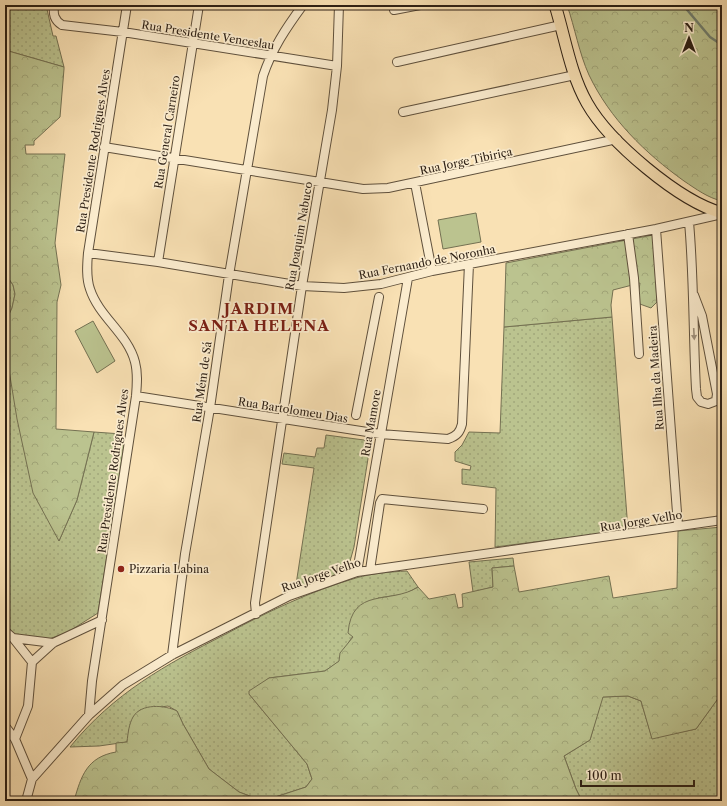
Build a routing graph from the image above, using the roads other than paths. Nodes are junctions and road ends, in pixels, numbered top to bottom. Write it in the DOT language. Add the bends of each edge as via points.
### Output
graph roads {
  1 [pos="54,5"];
  2 [pos="127,5"];
  3 [pos="199,5"];
  4 [pos="303,5"];
  5 [pos="339,5"];
  6 [pos="420,5"];
  7 [pos="555,5"];
  8 [pos="394,10"];
  9 [pos="561,25"];
  10 [pos="123,32"];
  11 [pos="192,44"];
  12 [pos="270,56"];
  13 [pos="398,62"];
  14 [pos="337,66"];
  15 [pos="574,75"];
  16 [pos="403,112"];
  17 [pos="616,139"];
  18 [pos="104,148"];
  19 [pos="174,158"];
  20 [pos="246,171"];
  21 [pos="320,182"];
  22 [pos="414,183"];
  23 [pos="722,214"];
  24 [pos="689,222"];
  25 [pos="656,229"];
  26 [pos="628,234"];
  27 [pos="88,253"];
  28 [pos="158,262"];
  29 [pos="470,264"];
  30 [pos="432,271"];
  31 [pos="229,274"];
  32 [pos="408,278"];
  33 [pos="302,286"];
  34 [pos="694,295"];
  35 [pos="379,297"];
  36 [pos="639,354"];
  37 [pos="136,396"];
  38 [pos="210,408"];
  39 [pos="356,415"];
  40 [pos="282,419"];
  41 [pos="380,434"];
  42 [pos="483,509"];
  43 [pos="722,520"];
  44 [pos="678,526"];
  45 [pos="370,570"];
  46 [pos="357,572"];
  47 [pos="256,614"];
  48 [pos="102,620"];
  49 [pos="5,631"];
  50 [pos="13,638"];
  51 [pos="53,643"];
  52 [pos="172,655"];
  53 [pos="32,662"];
  54 [pos="89,715"];
  55 [pos="5,726"];
  56 [pos="15,739"];
  57 [pos="32,779"];
  58 [pos="26,801"];
  1 -- 10 [label="street, Rua Presidente Venceslau" via="54,16 62,25"];
  2 -- 10 [label="street, Rua Presidente Rodrigues Alves"];
  3 -- 11 [label="street, Rua General Carneiro"];
  4 -- 12 [label="street, Rua Mém de Sá"];
  5 -- 14 [label="street, Rua Joaquim Nabuco"];
  6 -- 8 [label="street"];
  7 -- 9 [label="main road"];
  9 -- 13 [label="street"];
  9 -- 15 [label="main road"];
  10 -- 11 [label="street, Rua Presidente Venceslau"];
  10 -- 18 [label="street, Rua Presidente Rodrigues Alves"];
  11 -- 12 [label="street, Rua Presidente Venceslau"];
  11 -- 19 [label="street, Rua General Carneiro"];
  12 -- 14 [label="street, Rua Presidente Venceslau"];
  12 -- 20 [label="street, Rua Mém de Sá" via="262,76"];
  14 -- 21 [label="street, Rua Joaquim Nabuco"];
  15 -- 16 [label="street"];
  15 -- 17 [label="main road" via="598,120"];
  17 -- 22 [label="street, Rua Jorge Tibiriça"];
  17 -- 23 [label="main road" via="666,184 694,202"];
  18 -- 19 [label="street, Rua Jorge Tibiriça"];
  18 -- 27 [label="street, Rua Presidente Rodrigues Alves"];
  19 -- 20 [label="street, Rua Jorge Tibiriça"];
  19 -- 28 [label="street, Rua General Carneiro"];
  20 -- 21 [label="street, Rua Jorge Tibiriça"];
  20 -- 31 [label="street, Rua Mém de Sá"];
  21 -- 22 [label="street, Rua Jorge Tibiriça" via="374,189"];
  21 -- 33 [label="street, Rua Joaquim Nabuco"];
  22 -- 30 [label="street"];
  23 -- 24 [label="street, Rua Fernando de Noronha"];
  24 -- 25 [label="street, Rua Fernando de Noronha"];
  24 -- 34 [label="street"];
  25 -- 26 [label="street, Rua Fernando de Noronha"];
  25 -- 44 [label="street, Rua Ilha da Madeira"];
  26 -- 29 [label="street, Rua Fernando de Noronha"];
  26 -- 36 [label="street"];
  27 -- 28 [label="street, Rua Fernando de Noronha"];
  27 -- 37 [label="street, Rua Presidente Rodrigues Alves" via="90,290 131,352 137,377"];
  28 -- 31 [label="street, Rua Fernando de Noronha"];
  29 -- 30 [label="street, Rua Fernando de Noronha"];
  29 -- 41 [label="street, Rua Bartolomeu Dias" via="462,424 458,434 448,439"];
  30 -- 32 [label="street, Rua Fernando de Noronha"];
  31 -- 33 [label="street, Rua Fernando de Noronha"];
  31 -- 38 [label="street, Rua Mém de Sá"];
  32 -- 33 [label="street, Rua Fernando de Noronha" via="360,287"];
  32 -- 41 [label="street, Rua Mamore"];
  33 -- 40 [label="street, Rua Joaquim Nabuco"];
  34 -- 34 [label="street, one-way" via="697,397 701,402 708,404 716,401 717,394 702,316"];
  35 -- 39 [label="street"];
  37 -- 38 [label="street, Rua Bartolomeu Dias"];
  37 -- 48 [label="street, Rua Presidente Rodrigues Alves"];
  38 -- 40 [label="street, Rua Bartolomeu Dias"];
  38 -- 52 [label="street, Rua Mém de Sá" via="185,554"];
  40 -- 41 [label="street, Rua Bartolomeu Dias"];
  40 -- 47 [label="street, Rua Joaquim Nabuco" via="255,603"];
  41 -- 46 [label="street, Rua Mamore"];
  42 -- 45 [label="street" via="382,499"];
  43 -- 44 [label="street, Rua Jorge Velho"];
  44 -- 45 [label="street, Rua Jorge Velho"];
  45 -- 46 [label="street, Rua Jorge Velho"];
  46 -- 47 [label="street, Rua Jorge Velho" via="289,596"];
  47 -- 52 [label="street, Rua Jorge Velho"];
  48 -- 51 [label="street"];
  48 -- 54 [label="street, Rua Presidente Rodrigues Alves"];
  49 -- 50 [label="street"];
  50 -- 51 [label="street"];
  50 -- 53 [label="street"];
  51 -- 53 [label="street"];
  52 -- 54 [label="street, Rua Jorge Velho" via="123,685"];
  53 -- 56 [label="street" via="28,706"];
  54 -- 57 [label="street, Rua Jorge Velho"];
  55 -- 56 [label="street"];
  56 -- 57 [label="street"];
  57 -- 58 [label="street"];
}
